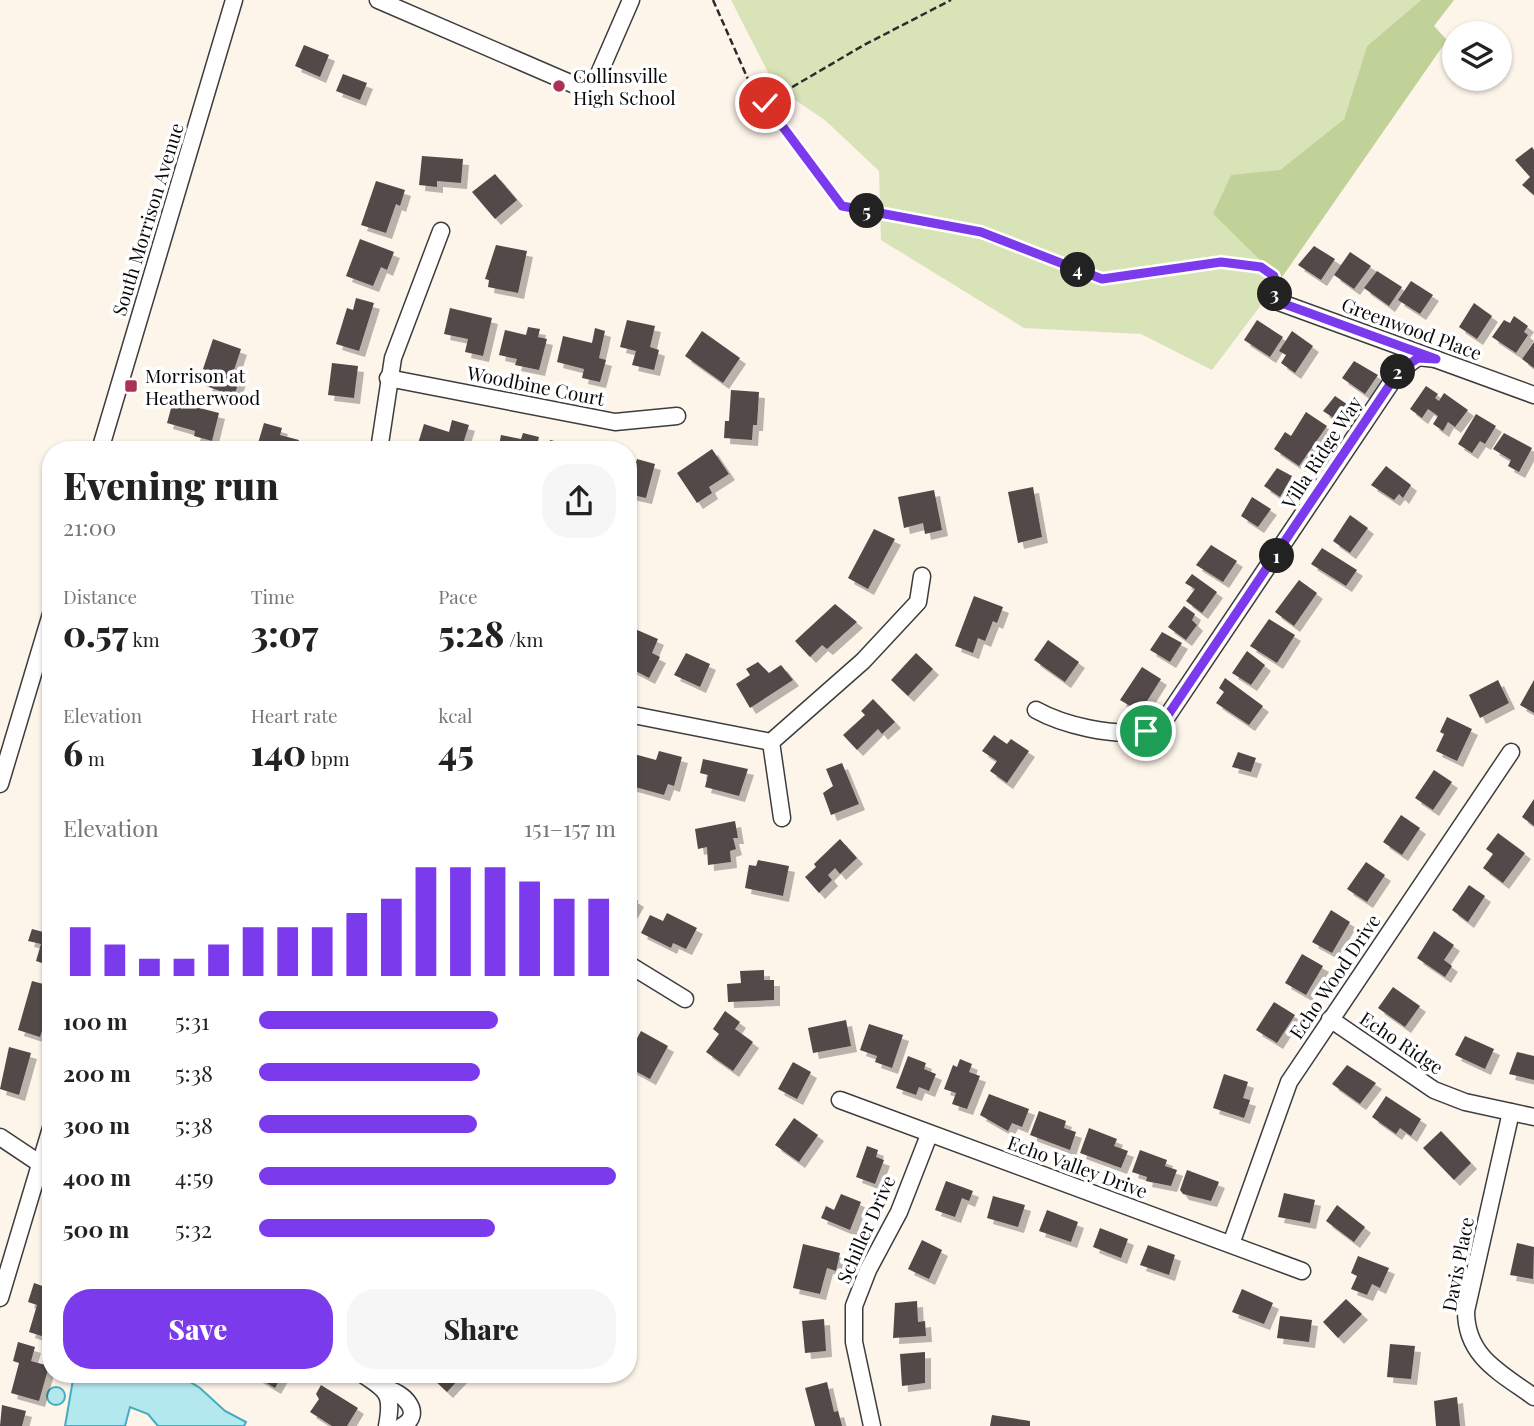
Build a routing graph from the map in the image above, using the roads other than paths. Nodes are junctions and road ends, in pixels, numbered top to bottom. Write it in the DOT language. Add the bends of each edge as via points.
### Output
graph roads {
  1 [pos="234,0"];
  2 [pos="377,0"];
  3 [pos="631,0"];
  4 [pos="441,231"];
  5 [pos="1276,301"];
  6 [pos="1436,359"];
  7 [pos="388,378"];
  8 [pos="1534,395"];
  9 [pos="677,416"];
  10 [pos="107,441"];
  11 [pos="380,441"];
  12 [pos="922,576"];
  13 [pos="42,644"];
  14 [pos="1036,710"];
  15 [pos="637,716"];
  16 [pos="771,742"];
  17 [pos="1511,752"];
  18 [pos="0,784"];
  19 [pos="782,818"];
  20 [pos="637,970"];
  21 [pos="685,999"];
  22 [pos="1330,1019"];
  23 [pos="839,1100"];
  24 [pos="1511,1112"];
  25 [pos="1534,1117"];
  26 [pos="929,1135"];
  27 [pos="0,1137"];
  28 [pos="42,1166"];
  29 [pos="42,1177"];
  30 [pos="1231,1244"];
  31 [pos="1302,1271"];
  32 [pos="0,1298"];
  33 [pos="372,1383"];
  34 [pos="388,1397"];
  35 [pos="1534,1397"];
  36 [pos="387,1426"];
  37 [pos="402,1426"];
  38 [pos="872,1426"];
  1 -- 10 [label="street, South Morrison Avenue"];
  2 -- 3 [label="street" via="591,92"];
  4 -- 7 [label="street"];
  5 -- 6 [label="street, Greenwood Place"];
  6 -- 8 [label="street, Greenwood Place"];
  6 -- 14 [label="street, Villa Ridge Way" via="1418,358 1399,371 1164,721 1146,731 1116,731 1059,723"];
  7 -- 9 [label="street, Woodbine Court" via="615,422"];
  7 -- 11 [label="street"];
  12 -- 16 [label="street" via="918,602 863,661"];
  13 -- 18 [label="street"];
  15 -- 16 [label="street"];
  16 -- 19 [label="street"];
  17 -- 22 [label="street, Echo Wood Drive"];
  20 -- 21 [label="street"];
  22 -- 24 [label="street, Echo Ridge" via="1434,1090"];
  22 -- 30 [label="street, Echo Wood Drive" via="1289,1082"];
  23 -- 26 [label="street, Echo Valley Drive"];
  24 -- 25 [label="street, Echo Ridge"];
  24 -- 35 [label="street, Davis Place" via="1466,1326 1469,1340 1488,1364"];
  26 -- 30 [label="street, Echo Valley Drive"];
  26 -- 38 [label="street, Schiller Drive" via="900,1212 854,1306 854,1342"];
  27 -- 28 [label="street"];
  29 -- 32 [label="street"];
  30 -- 31 [label="street, Echo Valley Drive"];
  33 -- 34 [label="street"];
  34 -- 36 [label="street"];
  34 -- 37 [label="street" via="402,1395 411,1404 409,1423"];
}
